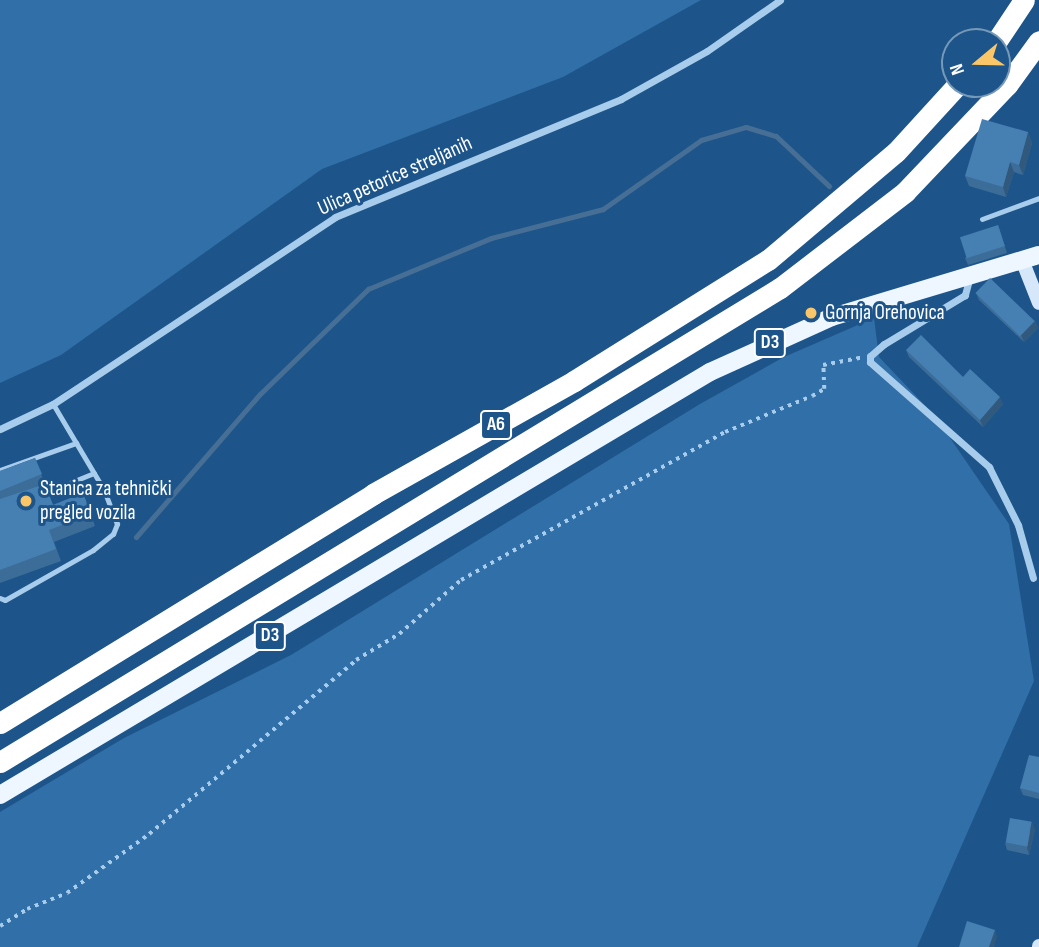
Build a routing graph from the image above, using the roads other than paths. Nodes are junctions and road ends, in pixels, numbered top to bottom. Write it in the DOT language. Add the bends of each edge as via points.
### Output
graph roads {
  1 [pos="780,0"];
  2 [pos="1024,0"];
  3 [pos="1005,28"];
  4 [pos="1039,41"];
  5 [pos="945,98"];
  6 [pos="1039,198"];
  7 [pos="982,219"];
  8 [pos="1031,257"];
  9 [pos="971,276"];
  10 [pos="1039,303"];
  11 [pos="53,404"];
  12 [pos="0,429"];
  13 [pos="76,443"];
  14 [pos="0,470"];
  15 [pos="94,473"];
  16 [pos="35,496"];
  17 [pos="1033,578"];
  18 [pos="0,598"];
  19 [pos="0,723"];
  20 [pos="0,762"];
  21 [pos="0,795"];
  1 -- 11 [label="street, Ulica petorice streljanih" via="707,51 621,99 335,217"];
  2 -- 3 [label="highway"];
  4 -- 20 [label="highway, A6" via="1007,85 914,184 791,281"];
  5 -- 19 [label="highway, A6" via="896,152 768,260 574,381 373,494"];
  6 -- 7 [label="lane"];
  8 -- 9 [label="main road, D3"];
  8 -- 10 [label="main road"];
  9 -- 17 [label="street" via="965,295 870,356 875,367 989,467 1018,525"];
  9 -- 21 [label="main road, D3" via="832,317 710,372"];
  11 -- 12 [label="street, Ulica petorice streljanih"];
  11 -- 13 [label="lane"];
  13 -- 14 [label="lane"];
  13 -- 15 [label="lane"];
  15 -- 16 [label="lane"];
  15 -- 18 [label="lane" via="117,524 113,534 5,600"];
}
